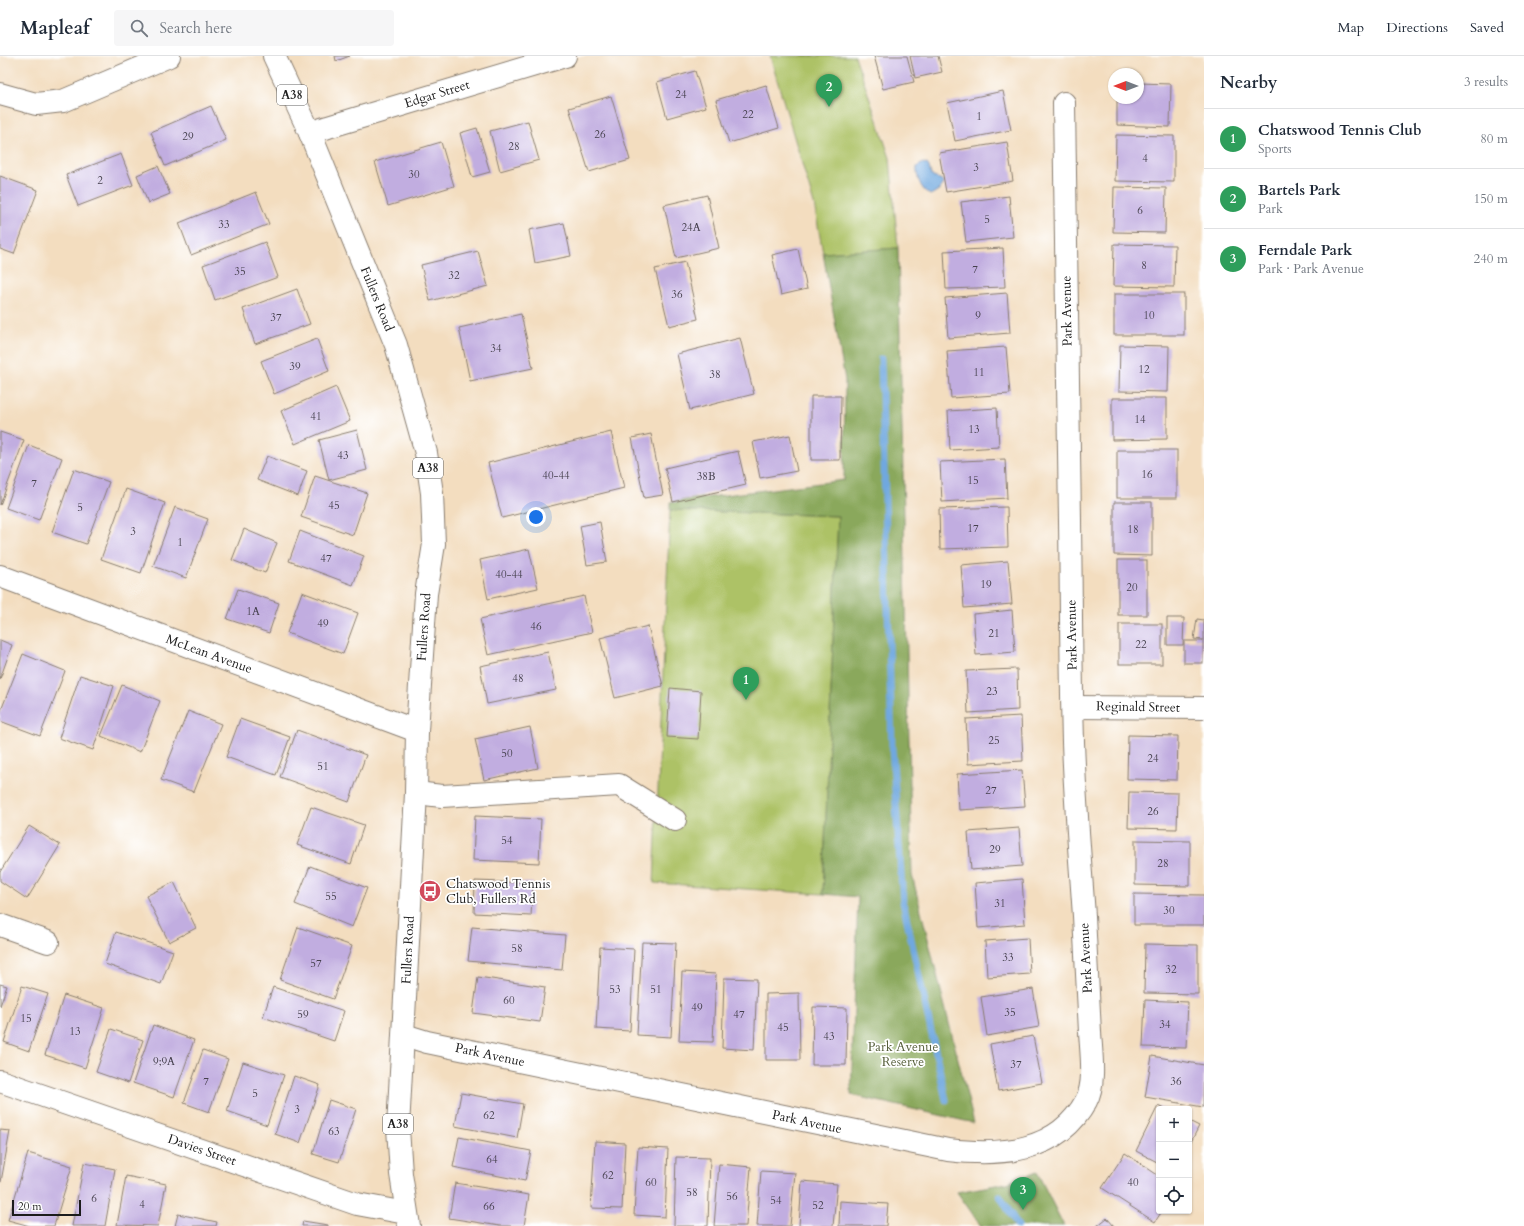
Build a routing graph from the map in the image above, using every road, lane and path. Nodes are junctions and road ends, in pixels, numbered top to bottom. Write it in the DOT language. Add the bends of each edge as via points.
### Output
graph roads {
  1 [pos="169,56"];
  2 [pos="274,56"];
  3 [pos="565,56"];
  4 [pos="0,94"];
  5 [pos="1064,103"];
  6 [pos="310,133"];
  7 [pos="0,576"];
  8 [pos="1073,707"];
  9 [pos="1204,708"];
  10 [pos="417,731"];
  11 [pos="416,793"];
  12 [pos="675,820"];
  13 [pos="0,925"];
  14 [pos="48,942"];
  15 [pos="404,1035"];
  16 [pos="0,1081"];
  17 [pos="408,1219"];
  1 -- 4 [label="street" via="63,101 36,104"];
  2 -- 6 [label="street, Fullers Road / A38"];
  3 -- 6 [label="street, Edgar Street"];
  5 -- 8 [label="street, Park Avenue"];
  6 -- 10 [label="street, Fullers Road / A38" via="396,345 426,453 432,492 434,544 426,594"];
  7 -- 10 [label="street, McLean Avenue"];
  8 -- 9 [label="street, Reginald Street"];
  8 -- 15 [label="street, Park Avenue" via="1091,1085 1079,1112 1064,1128 1039,1144 1030,1148 1002,1152 948,1150"];
  10 -- 11 [label="street, Fullers Road / A38"];
  11 -- 12 [label="street" via="442,796 619,785"];
  11 -- 15 [label="street, Fullers Road / A38"];
  13 -- 14 [label="street"];
  15 -- 17 [label="street, Fullers Road / A38" via="398,1128 401,1174"];
  16 -- 17 [label="street, Davies Street" via="357,1204"];
}
